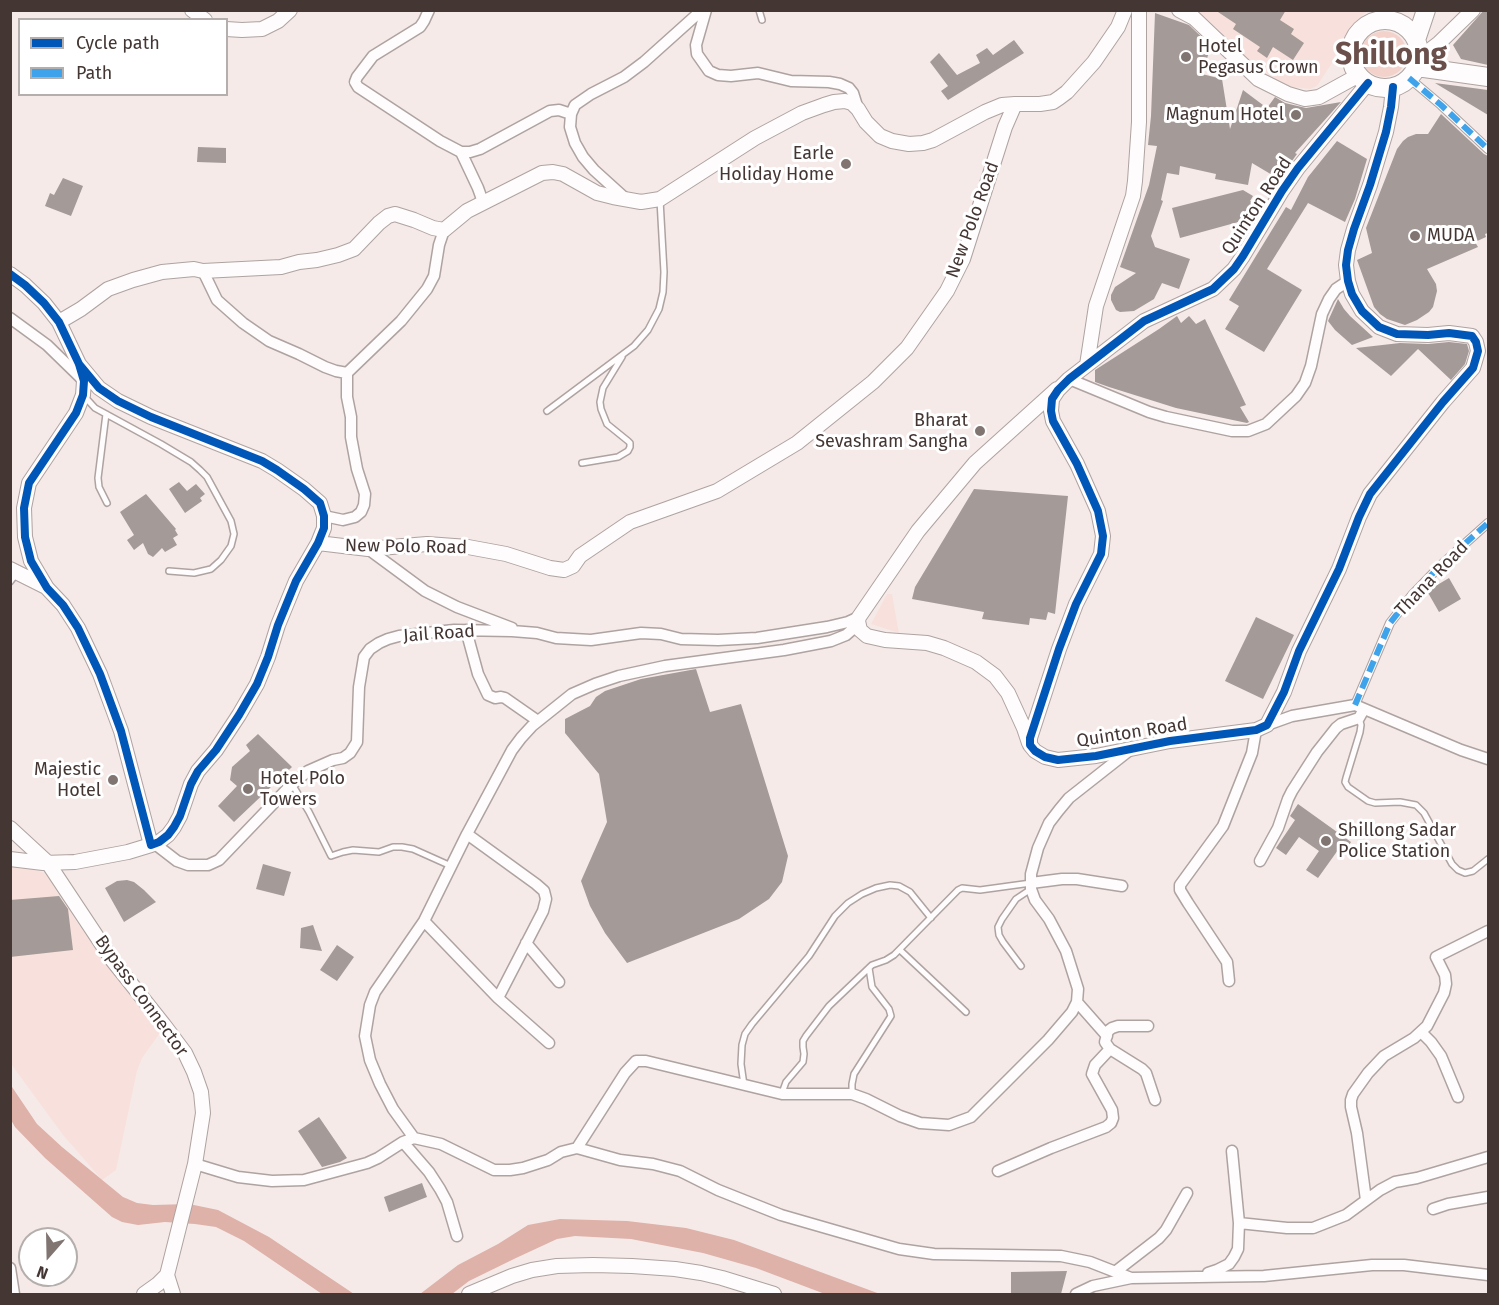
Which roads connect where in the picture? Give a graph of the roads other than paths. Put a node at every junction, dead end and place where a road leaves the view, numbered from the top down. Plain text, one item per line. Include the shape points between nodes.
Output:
1 (290, 10) edge
2 (429, 10) edge
3 (704, 10) edge
4 (759, 10) edge
5 (1125, 10) edge
6 (1139, 10) edge
7 (1179, 10) edge
8 (1426, 10) edge
9 (1473, 10) edge
10 (1396, 16) edge
11 (762, 20) dead end
12 (228, 29) edge
13 (1416, 40) junction
14 (1409, 73) junction
15 (1488, 77) edge
16 (1363, 79) junction
17 (1015, 104) junction
18 (858, 110) junction
19 (571, 114) junction
20 (1488, 149) edge
21 (461, 153) junction
22 (626, 199) junction
23 (660, 199) junction
24 (483, 202) junction
25 (444, 230) junction
26 (203, 271) junction
27 (10, 274) edge
28 (1348, 281) junction
29 (10, 318) edge
30 (59, 322) junction
31 (624, 353) junction
32 (79, 364) junction
33 (1087, 364) junction
34 (347, 373) junction
35 (1068, 380) junction
36 (84, 388) junction
37 (547, 411) dead end
38 (106, 414) junction
39 (582, 463) dead end
40 (107, 503) dead end
41 (324, 516) junction
42 (1488, 523) edge
43 (318, 543) junction
44 (369, 549) junction
45 (169, 571) dead end
46 (13, 574) edge
47 (48, 588) junction
48 (859, 619) junction
49 (466, 630) junction
50 (521, 632) junction
51 (1359, 711) junction
52 (538, 721) junction
53 (1262, 727) junction
54 (1030, 745) junction
55 (1132, 748) junction
56 (1488, 759) edge
57 (292, 783) junction
58 (10, 828) edge
59 (467, 834) junction
60 (153, 845) junction
61 (10, 859) edge
62 (1488, 859) edge
63 (1260, 861) dead end
64 (48, 863) junction
65 (452, 866) junction
66 (1031, 886) junction
67 (1122, 886) dead end
68 (931, 918) junction
69 (424, 921) junction
70 (1488, 931) edge
71 (526, 943) junction
72 (900, 950) junction
73 (1021, 966) dead end
74 (869, 968) junction
75 (1229, 981) dead end
76 (559, 982) dead end
77 (498, 998) junction
78 (1077, 1002) junction
79 (966, 1012) dead end
80 (1148, 1026) dead end
81 (1421, 1032) junction
82 (1107, 1036) junction
83 (549, 1043) dead end
84 (1110, 1050) junction
85 (744, 1085) junction
86 (782, 1094) junction
87 (852, 1095) junction
88 (1458, 1097) dead end
89 (1155, 1100) dead end
90 (414, 1138) junction
91 (403, 1142) junction
92 (577, 1148) junction
93 (1233, 1151) dead end
94 (1488, 1157) edge
95 (194, 1170) junction
96 (998, 1171) dead end
97 (1187, 1193) dead end
98 (1488, 1197) edge
99 (1366, 1200) junction
100 (1433, 1209) dead end
101 (1239, 1223) junction
102 (457, 1236) dead end
103 (10, 1268) edge
104 (1115, 1272) junction
105 (167, 1275) junction
106 (1488, 1275) edge
107 (1193, 1277) junction
108 (1131, 1278) junction
109 (1097, 1290) edge
110 (14, 1294) edge
111 (144, 1294) edge
112 (164, 1294) edge
113 (173, 1294) edge
114 (469, 1294) edge
115 (774, 1294) edge
116 (1076, 1294) edge

1 - 12 street via 262,29
2 - 21 street via 420,27 373,56 355,82
3 - 18 street via 696,45 697,54 709,71 718,75 758,73 791,81 840,84 854,93
3 - 19 street via 624,77 575,105
4 - 11 lane
5 - 17 street via 1100,53 1067,92 1053,102
6 - 33 street via 1135,181 1096,306
7 - 16 street via 1194,18 1258,79 1288,94 1305,99 1319,97
8 - 13 main road
9 - 14 street
10 - 13 main road
10 - 16 main road via 1368,25 1355,39 1351,57
13 - 14 main road via 1419,50
14 - 15 main road
14 - 16 main road via 1380,87
14 - 20 street
14 - 28 street via 1354,229 1346,265
16 - 33 street, Quinton Road via 1282,190 1234,269 1213,289 1144,321
17 - 18 street via 985,112 933,140 909,144 880,136
17 - 44 street, New Polo Road via 963,259 947,291 907,348 873,382 797,443 717,491 630,522 564,570 468,547 427,544
18 - 23 street via 845,100 802,113
19 - 21 street via 550,111 480,149
19 - 22 street via 570,127 583,157
21 - 24 street
22 - 23 street
22 - 24 street via 597,193 553,172 532,177
23 - 31 lane via 663,292 648,330
24 - 25 street
25 - 26 street via 395,214 388,216 354,249 338,255 281,267
25 - 34 street via 434,276 427,289 401,321
26 - 30 street via 162,272 120,284
26 - 34 street via 217,300 243,323 269,341
27 - 30 street via 44,303
28 - 35 street via 1336,289 1322,314 1311,366 1296,396 1266,424 1248,431 1166,417
28 - 53 street via 1362,311 1379,327 1396,334 1472,336 1478,351 1473,368 1370,494 1284,692
29 - 36 street via 47,345
30 - 32 street
31 - 37 lane
31 - 39 lane via 603,388 600,402 608,424 630,447 618,457
32 - 36 street
32 - 41 street via 99,388 118,401 277,470 320,503
33 - 35 street, Quinton Road
34 - 41 street via 351,437 365,494 364,505 355,517 343,520
35 - 48 street via 975,463 918,531
35 - 54 street, Quinton Road via 1052,399 1053,421 1098,511 1103,536 1099,560 1059,649
36 - 38 lane via 95,408
36 - 47 street via 72,420 29,483 24,508 25,537 32,561
38 - 40 lane via 98,478
38 - 45 lane via 191,462 207,477 231,521 231,546 221,560 194,573
41 - 43 street
42 - 51 street, Thana Road via 1419,587 1389,623
43 - 44 street, New Polo Road
43 - 60 street via 296,581 257,684 216,750 198,771 174,827
44 - 50 street via 425,591
46 - 47 street
47 - 60 street via 78,628 100,675 121,731
48 - 50 street, Jail Road via 757,638 718,640 641,633 591,640
48 - 52 street via 846,635 831,641 619,676 572,694
48 - 54 street via 860,630 867,636 927,642 976,662 995,676 1008,693
49 - 50 street, Jail Road
49 - 52 street via 488,695 505,698
49 - 57 street, Jail Road via 399,636 370,649 364,657 359,687 355,747 343,758 308,771
51 - 53 street via 1292,716
51 - 56 street
51 - 62 lane via 1360,732 1346,778 1348,787 1368,801 1416,805 1458,870 1473,871
51 - 63 street via 1336,728 1317,753 1288,799
52 - 59 street via 512,750
53 - 55 street, Quinton Road
53 - 75 street via 1223,826 1180,885 1227,962
54 - 55 street, Quinton Road via 1045,758 1058,760
55 - 66 street via 1069,798 1049,823 1038,848
57 - 60 street, Jail Road via 219,860 208,866 177,861
57 - 65 lane via 331,856 353,850 379,852 402,847
58 - 64 street, Bypass Connector
59 - 65 street
59 - 71 street via 544,891 543,911
60 - 64 street via 94,859
61 - 64 street
64 - 95 street, Bypass Connector via 113,961 185,1053 194,1071 203,1113
65 - 69 street
66 - 67 street via 1077,879
66 - 68 lane via 962,888
66 - 73 lane via 1016,899 998,927 1003,942
66 - 78 street via 1035,900 1066,951 1078,989
68 - 72 lane
68 - 85 lane via 910,892 899,886 876,888 848,903 745,1034 741,1055
69 - 77 street
69 - 90 street via 375,992 365,1036 380,1084
70 - 81 street via 1436,957 1446,984
71 - 76 street
71 - 77 street
72 - 74 lane
72 - 79 lane
74 - 86 lane via 829,1006 806,1036 803,1062 786,1082
74 - 87 lane via 872,987 891,1016 854,1074
77 - 83 street
78 - 82 street
78 - 87 street via 1048,1040 971,1117 949,1125 920,1124
80 - 82 street via 1118,1026
81 - 88 street via 1441,1056
81 - 99 street via 1384,1056 1351,1100
82 - 84 street via 1105,1042
84 - 89 street via 1146,1073
84 - 96 street via 1092,1074 1112,1110 1111,1123
85 - 86 street
85 - 92 street via 646,1060 636,1061
86 - 87 street
90 - 91 street
90 - 92 street via 441,1144 494,1170 523,1168
91 - 95 street via 367,1163 304,1180
91 - 102 street via 440,1189
92 - 104 street via 680,1171 781,1215 899,1249 934,1254 1061,1257
93 - 101 street
94 - 99 street via 1395,1182
95 - 105 street, Bypass Connector
97 - 104 street via 1159,1238
98 - 100 street
99 - 101 street via 1346,1215 1313,1228
101 - 107 street via 1234,1257 1217,1270
103 - 110 street
104 - 108 street
105 - 111 street
105 - 112 street
105 - 113 street
106 - 107 street via 1372,1265
107 - 108 street
108 - 109 street
109 - 116 street
114 - 115 street via 532,1270 593,1265 701,1273

